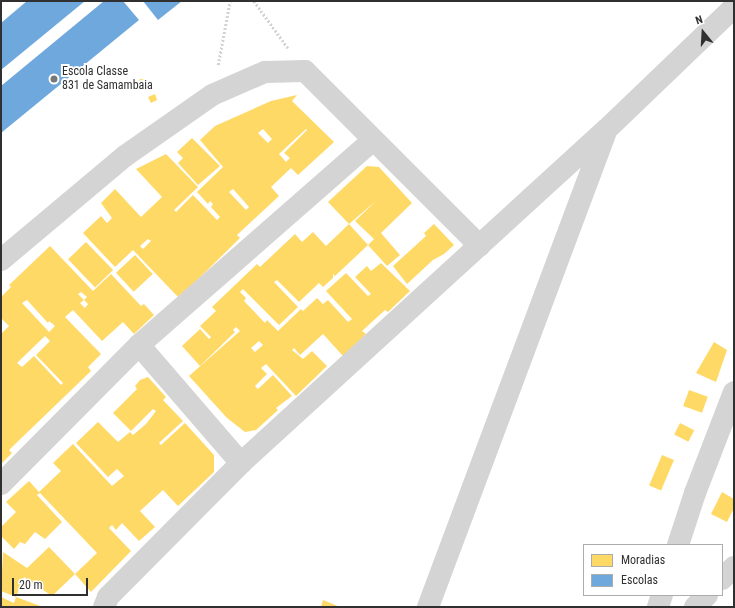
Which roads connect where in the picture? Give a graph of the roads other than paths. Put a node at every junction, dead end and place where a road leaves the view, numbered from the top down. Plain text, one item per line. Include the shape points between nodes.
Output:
1 (734, 7) edge
2 (607, 129) junction
3 (372, 141) junction
4 (480, 246) junction
5 (1, 260) edge
6 (139, 345) junction
7 (734, 392) edge
8 (241, 463) junction
9 (1, 484) edge
10 (678, 544) edge
11 (734, 567) edge
12 (723, 578) edge
13 (662, 596) edge
14 (706, 596) edge
15 (104, 607) edge
16 (428, 607) edge
17 (658, 607) edge
18 (695, 607) edge

1 - 2 street
2 - 4 street
2 - 16 street
3 - 4 street
3 - 5 street via 305,71 265,72 212,95 125,156
3 - 6 street
4 - 8 street
6 - 8 street
6 - 9 street
7 - 10 street
8 - 15 street via 108,597
11 - 12 street
13 - 17 street
14 - 18 street

